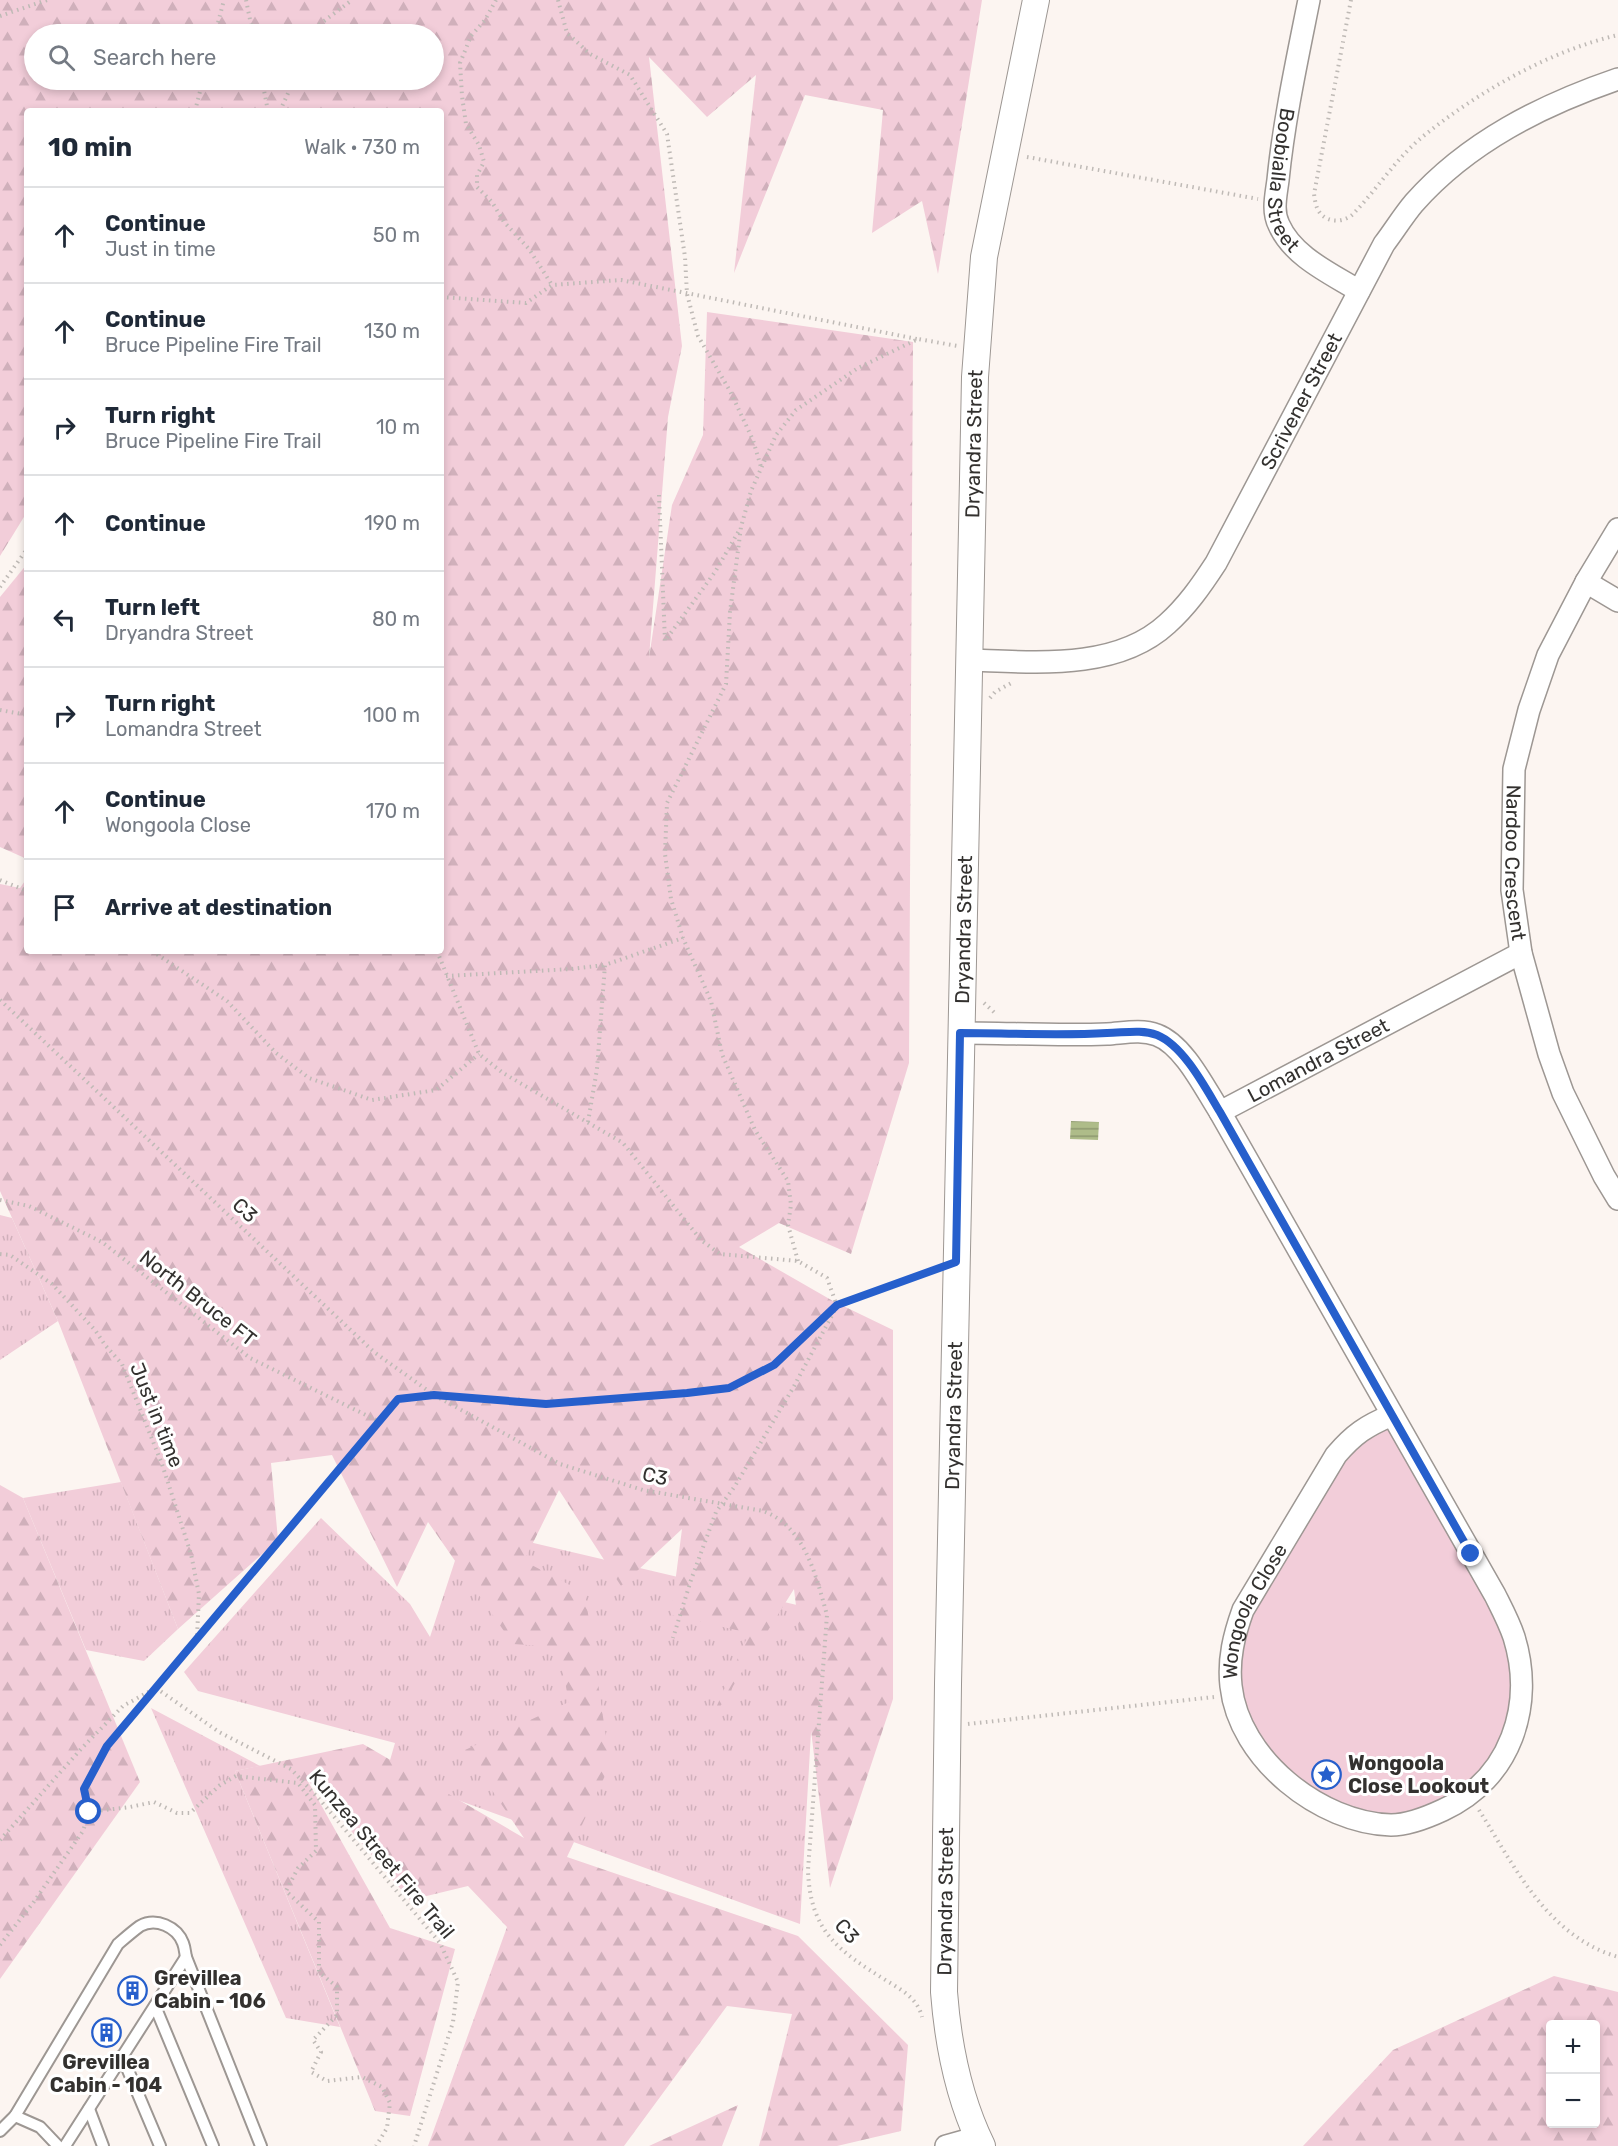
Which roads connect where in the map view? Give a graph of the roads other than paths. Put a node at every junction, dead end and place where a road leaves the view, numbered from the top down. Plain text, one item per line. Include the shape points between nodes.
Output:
1 (1036, 0) edge
2 (1309, 0) edge
3 (1618, 79) edge
4 (1359, 291) junction
5 (1618, 529) edge
6 (1586, 582) junction
7 (1618, 601) edge
8 (969, 660) junction
9 (1521, 953) junction
10 (960, 1033) junction
11 (1220, 1112) junction
12 (1618, 1199) edge
13 (1392, 1415) junction
14 (186, 1957) junction
15 (155, 2006) junction
16 (122, 2056) junction
17 (89, 2109) junction
18 (15, 2116) junction
19 (0, 2132) edge
20 (980, 2142) edge
21 (58, 2146) edge
22 (65, 2146) edge
23 (104, 2146) edge
24 (160, 2146) edge
25 (213, 2146) edge
26 (261, 2146) edge
27 (946, 2146) edge

1 - 8 street, Dryandra Street via 984,257 977,348
2 - 4 street, Boobialla Street via 1274,204 1279,225 1290,242 1304,256
3 - 4 street, Scrivener Street via 1541,110 1496,134 1455,165 1414,203 1384,244
4 - 8 street, Scrivener Street via 1216,563 1194,596 1166,626 1136,645 1100,656 1065,662
5 - 6 street, Nardoo Crescent
6 - 7 street
6 - 9 street, Nardoo Crescent via 1548,655 1514,769 1512,890
8 - 10 street, Dryandra Street
9 - 11 street, Lomandra Street
9 - 12 street, Nardoo Crescent via 1563,1093
10 - 11 street via 1135,1031 1158,1035 1182,1055
10 - 20 street, Dryandra Street via 944,1992 947,2031
11 - 13 street, Wongoola Close
13 - 13 street, Wongoola Close via 1506,1616 1520,1662 1522,1687 1513,1737 1482,1784 1457,1804 1426,1818 1393,1825 1361,1821 1329,1810 1304,1796 1266,1761 1238,1713 1231,1660 1243,1610 1336,1455 1352,1437
14 - 15 lane
14 - 18 lane via 177,1933 156,1922 141,1925 118,1944
14 - 26 lane
15 - 16 lane
15 - 25 lane
16 - 17 lane
16 - 24 lane
17 - 22 lane
17 - 23 lane
18 - 19 lane
18 - 21 lane via 40,2127
20 - 27 street

